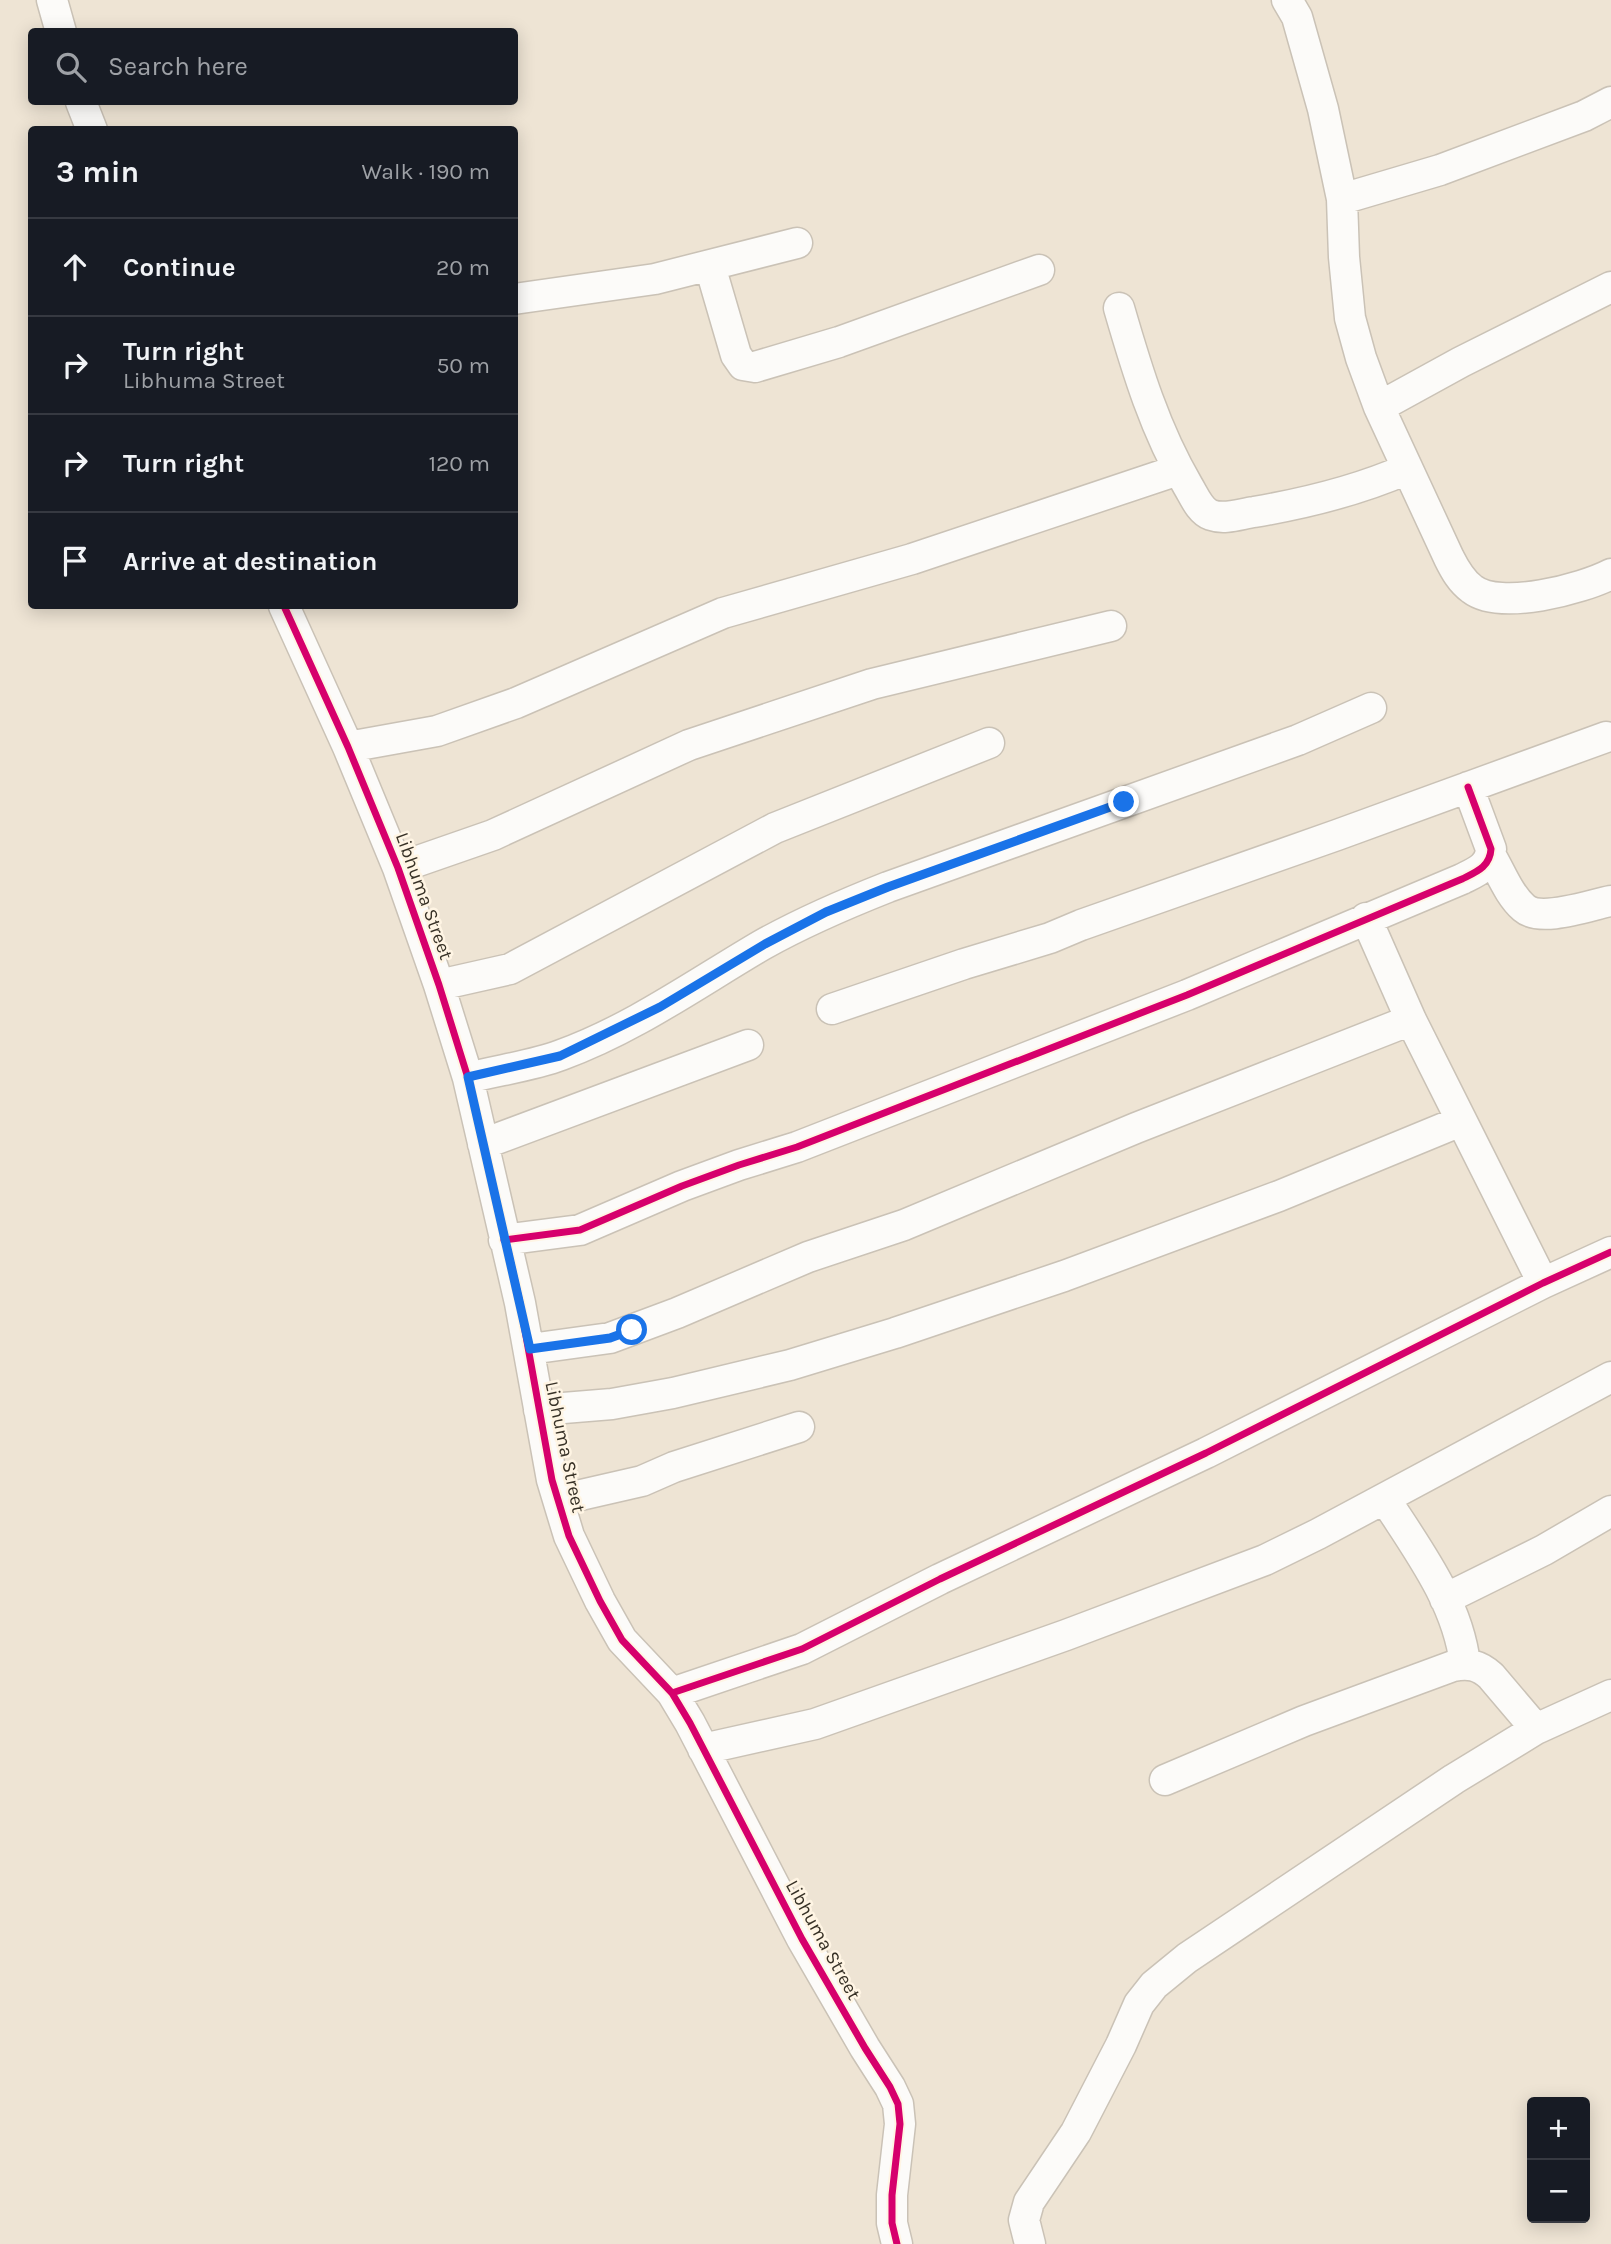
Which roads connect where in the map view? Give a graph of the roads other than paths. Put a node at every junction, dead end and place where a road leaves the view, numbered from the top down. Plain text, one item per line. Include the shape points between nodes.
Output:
1 (52, 0) edge
2 (1287, 0) edge
3 (60, 28) edge
4 (1611, 102) edge
5 (82, 105) edge
6 (90, 126) edge
7 (1342, 199) junction
8 (797, 243) dead end
9 (709, 265) junction
10 (1039, 270) dead end
11 (1611, 287) edge
12 (518, 298) edge
13 (1119, 308) dead end
14 (1379, 407) junction
15 (1407, 469) junction
16 (1178, 470) junction
17 (1611, 574) edge
18 (285, 609) edge
19 (1111, 626) dead end
20 (1371, 708) dead end
21 (1606, 737) dead end
22 (989, 743) dead end
23 (348, 747) junction
24 (1468, 787) junction
25 (1491, 856) junction
26 (398, 868) junction
27 (1611, 901) edge
28 (1366, 918) junction
29 (439, 985) junction
30 (832, 1009) dead end
31 (1411, 1020) junction
32 (748, 1045) dead end
33 (468, 1077) junction
34 (1461, 1121) junction
35 (483, 1144) junction
36 (504, 1240) junction
37 (1611, 1252) edge
38 (1543, 1283) junction
39 (530, 1349) junction
40 (1611, 1377) edge
41 (539, 1410) junction
42 (799, 1427) dead end
43 (1385, 1499) junction
44 (559, 1500) junction
45 (1611, 1511) edge
46 (1445, 1599) junction
47 (1465, 1664) junction
48 (672, 1693) junction
49 (1611, 1695) edge
50 (1535, 1729) junction
51 (703, 1749) junction
52 (1165, 1780) dead end
53 (897, 2244) edge
54 (1030, 2244) edge

1 - 3 street
2 - 7 street via 1297,17 1323,109
4 - 7 street via 1440,170
5 - 6 street
7 - 14 street via 1350,318
8 - 9 street
9 - 10 street via 736,355 743,365 755,367
9 - 12 street via 655,279
11 - 14 street
13 - 16 street via 1141,384
14 - 15 street
15 - 16 street via 1345,494 1227,517 1206,512
15 - 17 street via 1449,558 1474,591 1492,598 1519,598 1566,590
16 - 23 street via 912,559 723,613 528,698 437,731
18 - 23 street, Libhuma Street
19 - 26 street via 872,684 702,741 493,835
20 - 33 street via 1298,740 826,912 660,1007 560,1056
21 - 24 street
22 - 29 street via 775,828 510,969
23 - 26 street, Libhuma Street
24 - 25 street via 1489,838
24 - 30 street via 1050,938
25 - 27 street via 1526,911 1552,914
25 - 28 street via 1480,870
26 - 29 street, Libhuma Street
28 - 31 street
28 - 36 street via 1187,995 797,1147 682,1186 580,1230
29 - 33 street, Libhuma Street
31 - 34 street
31 - 39 street via 904,1225 808,1257 677,1314 610,1338
32 - 35 street
33 - 35 street, Libhuma Street
34 - 38 street
34 - 41 street via 1279,1196 895,1333 673,1393
35 - 36 street, Libhuma Street
36 - 39 street, Libhuma Street
37 - 38 street
38 - 48 street via 802,1649
39 - 41 street, Libhuma Street
40 - 43 street
41 - 44 street, Libhuma Street
42 - 44 street via 642,1481
43 - 46 street
43 - 51 street via 1265,1560 1066,1635 815,1724
44 - 48 street, Libhuma Street via 574,1547 622,1640
45 - 46 street
46 - 47 street via 1457,1626
47 - 50 street via 1484,1669
47 - 52 street via 1304,1721
48 - 51 street, Libhuma Street
49 - 50 street
50 - 54 street via 1357,1842 1154,1985 1139,2004 1076,2132 1029,2202 1024,2220
51 - 53 street, Libhuma Street via 802,1939 898,2104 899,2146 891,2195

